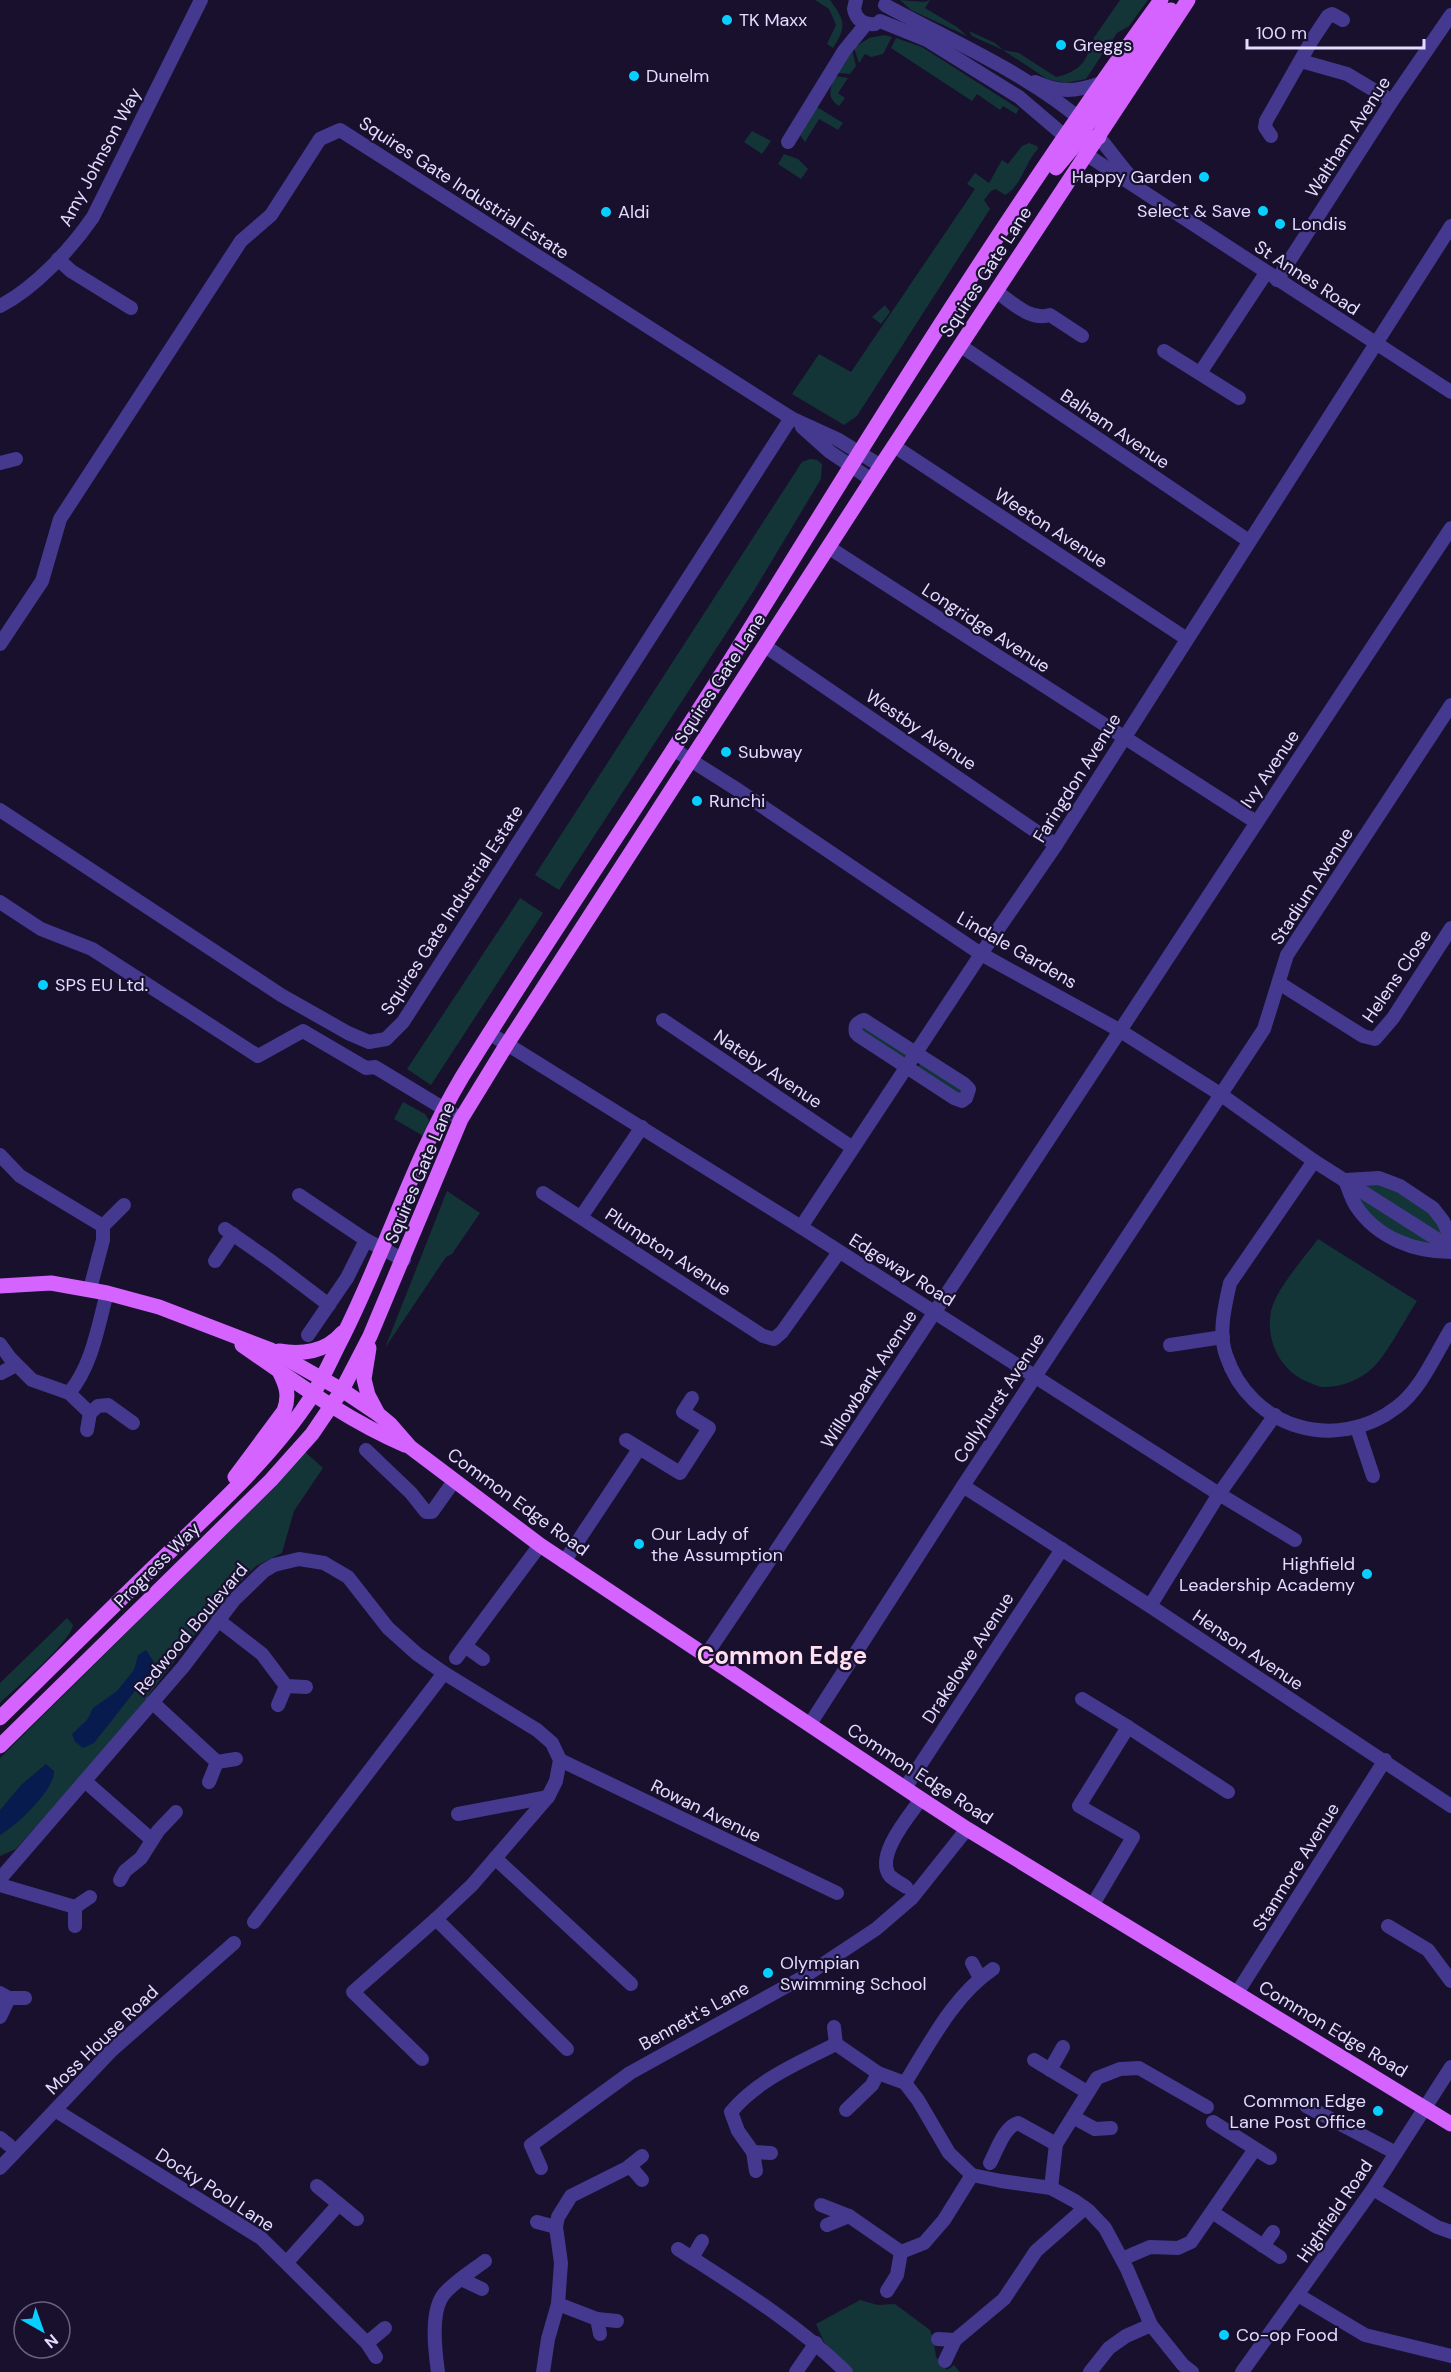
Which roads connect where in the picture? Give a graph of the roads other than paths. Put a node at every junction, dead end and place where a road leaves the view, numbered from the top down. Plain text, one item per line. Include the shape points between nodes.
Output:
1 (201, 0) edge
2 (1161, 0) edge
3 (1178, 0) edge
4 (1188, 0) edge
5 (884, 3) edge
6 (859, 11) edge
7 (1451, 15) edge
8 (1343, 20) dead end
9 (1301, 61) junction
10 (1011, 72) junction
11 (1101, 83) junction
12 (1392, 101) junction
13 (1082, 122) junction
14 (1271, 136) dead end
15 (1099, 137) junction
16 (1070, 140) junction
17 (788, 142) dead end
18 (1087, 155) junction
19 (1145, 192) junction
20 (1451, 226) edge
21 (58, 259) junction
22 (1271, 277) junction
23 (997, 292) junction
24 (0, 306) edge
25 (131, 308) dead end
26 (1082, 336) dead end
27 (1375, 344) junction
28 (961, 346) junction
29 (1164, 351) dead end
30 (1200, 373) junction
31 (1451, 392) edge
32 (1239, 398) dead end
33 (791, 418) junction
34 (894, 446) junction
35 (859, 453) junction
36 (16, 459) dead end
37 (0, 463) edge
38 (881, 466) junction
39 (850, 467) junction
40 (872, 480) junction
41 (1451, 528) edge
42 (1249, 542) junction
43 (828, 547) junction
44 (1187, 639) junction
45 (0, 644) edge
46 (765, 646) junction
47 (1451, 705) edge
48 (1123, 738) junction
49 (672, 749) junction
50 (690, 760) junction
51 (0, 810) edge
52 (1256, 822) junction
53 (1056, 845) junction
54 (0, 902) edge
55 (1451, 928) edge
56 (981, 954) junction
57 (1278, 983) junction
58 (663, 1020) dead end
59 (1119, 1030) junction
60 (489, 1033) junction
61 (507, 1044) junction
62 (917, 1053) junction
63 (908, 1068) junction
64 (1220, 1094) junction
65 (443, 1108) junction
66 (461, 1119) junction
67 (642, 1127) junction
68 (853, 1148) junction
69 (0, 1155) edge
70 (1314, 1161) junction
71 (20, 1176) junction
72 (1345, 1180) junction
73 (8, 1184) dead end
74 (543, 1194) dead end
75 (299, 1195) dead end
76 (124, 1205) dead end
77 (581, 1217) junction
78 (103, 1226) junction
79 (801, 1227) junction
80 (1451, 1238) edge
81 (366, 1240) junction
82 (384, 1249) junction
83 (1451, 1250) edge
84 (839, 1252) junction
85 (404, 1260) junction
86 (215, 1262) dead end
87 (0, 1286) edge
88 (90, 1289) junction
89 (107, 1293) junction
90 (329, 1305) junction
91 (934, 1312) junction
92 (352, 1319) junction
93 (1451, 1329) edge
94 (221, 1330) junction
95 (309, 1335) dead end
96 (1, 1336) edge
97 (370, 1336) junction
98 (1223, 1337) junction
99 (1170, 1345) dead end
100 (271, 1350) junction
101 (16, 1365) junction
102 (279, 1371) junction
103 (1, 1373) edge
104 (1035, 1376) junction
105 (322, 1379) junction
106 (342, 1390) junction
107 (69, 1393) junction
108 (313, 1394) junction
109 (692, 1398) dead end
110 (333, 1405) junction
111 (90, 1413) junction
112 (378, 1414) junction
113 (1275, 1414) junction
114 (133, 1423) dead end
115 (709, 1428) junction
116 (1357, 1428) junction
117 (87, 1430) dead end
118 (722, 1435) dead end
119 (626, 1440) dead end
120 (410, 1447) junction
121 (639, 1449) junction
122 (366, 1450) dead end
123 (1373, 1476) dead end
124 (454, 1481) junction
125 (963, 1486) junction
126 (228, 1494) junction
127 (1219, 1494) junction
128 (1295, 1540) dead end
129 (540, 1545) junction
130 (1062, 1549) junction
131 (564, 1562) junction
132 (1150, 1606) junction
133 (218, 1620) junction
134 (706, 1655) junction
135 (483, 1659) dead end
136 (444, 1673) junction
137 (286, 1686) junction
138 (306, 1687) dead end
139 (1082, 1699) dead end
140 (152, 1702) junction
141 (278, 1705) dead end
142 (0, 1718) edge
143 (810, 1724) junction
144 (1128, 1727) junction
145 (0, 1746) edge
146 (236, 1759) dead end
147 (560, 1760) junction
148 (1385, 1760) junction
149 (217, 1762) junction
150 (86, 1782) junction
151 (209, 1782) dead end
152 (905, 1788) junction
153 (1228, 1792) dead end
154 (548, 1797) junction
155 (921, 1799) junction
156 (1451, 1806) edge
157 (176, 1812) dead end
158 (458, 1814) dead end
159 (967, 1829) junction
160 (152, 1840) junction
161 (495, 1858) junction
162 (0, 1880) edge
163 (120, 1880) dead end
164 (0, 1885) edge
165 (906, 1887) dead end
166 (837, 1893) dead end
167 (90, 1897) dead end
168 (1092, 1906) junction
169 (75, 1907) junction
170 (436, 1919) junction
171 (254, 1922) dead end
172 (75, 1926) dead end
173 (1388, 1926) dead end
174 (234, 1943) dead end
175 (972, 1964) dead end
176 (993, 1969) dead end
177 (980, 1978) junction
178 (1451, 1981) edge
179 (631, 1984) dead end
180 (1237, 1993) junction
181 (4, 1996) edge
182 (25, 1998) dead end
183 (0, 2017) edge
184 (834, 2027) dead end
185 (836, 2044) junction
186 (1064, 2047) dead end
187 (567, 2049) dead end
188 (422, 2059) dead end
189 (1034, 2060) dead end
190 (1451, 2067) edge
191 (1050, 2070) junction
192 (878, 2073) junction
193 (905, 2082) junction
194 (1087, 2092) junction
195 (1306, 2106) dead end
196 (1207, 2107) dead end
197 (1425, 2108) junction
198 (55, 2110) junction
199 (846, 2110) dead end
200 (1073, 2117) junction
201 (1213, 2122) dead end
202 (1451, 2124) edge
203 (1111, 2128) dead end
204 (1056, 2144) junction
205 (1255, 2149) junction
206 (753, 2152) junction
207 (771, 2153) dead end
208 (1396, 2153) junction
209 (642, 2156) dead end
210 (1270, 2158) dead end
211 (990, 2163) dead end
212 (630, 2166) junction
213 (0, 2168) edge
214 (541, 2168) dead end
215 (756, 2171) dead end
216 (972, 2175) junction
217 (642, 2180) dead end
218 (317, 2186) dead end
219 (1051, 2188) junction
220 (1373, 2189) junction
221 (339, 2204) junction
222 (821, 2205) dead end
223 (1085, 2208) junction
224 (1212, 2212) junction
225 (849, 2216) junction
226 (357, 2219) dead end
227 (537, 2222) dead end
228 (827, 2225) dead end
229 (556, 2227) junction
230 (1273, 2232) dead end
231 (1451, 2232) edge
232 (702, 2241) dead end
233 (1263, 2246) junction
234 (678, 2249) dead end
235 (901, 2252) junction
236 (1280, 2257) dead end
237 (692, 2258) junction
238 (1122, 2259) junction
239 (485, 2261) dead end
240 (287, 2262) junction
241 (461, 2280) junction
242 (482, 2289) dead end
243 (886, 2291) dead end
244 (1298, 2295) junction
245 (558, 2304) junction
246 (597, 2319) junction
247 (617, 2321) dead end
248 (1151, 2325) junction
249 (386, 2328) dead end
250 (600, 2334) dead end
251 (938, 2339) dead end
252 (955, 2340) junction
253 (367, 2343) junction
254 (816, 2343) junction
255 (1451, 2356) edge
256 (376, 2357) dead end
257 (945, 2361) dead end
258 (1096, 2370) edge
259 (438, 2372) edge
260 (543, 2372) edge
261 (796, 2372) edge
262 (846, 2372) edge
263 (1192, 2372) edge
264 (1242, 2372) edge

1 - 21 street, Amy Johnson Way via 93,217
2 - 11 main road
3 - 13 main road
4 - 15 main road, Squires Gate Lane
5 - 6 street via 885,14
5 - 10 street
6 - 16 street via 927,40 1041,113
6 - 17 street via 844,51
7 - 12 street, Waltham Avenue
8 - 9 street via 1328,16
9 - 12 street via 1347,74
9 - 14 street via 1266,121
10 - 11 street via 1064,92
10 - 13 street
11 - 13 main road
12 - 22 street, Waltham Avenue
13 - 15 street
13 - 16 main road
15 - 16 main road
15 - 18 main road, Squires Gate Lane
15 - 19 street, St Annes Road
16 - 18 street, St Annes Road
16 - 35 main road, Squires Gate Lane via 1064,157 984,279 927,347
18 - 19 street, St Annes Road
18 - 23 main road, Squires Gate Lane
19 - 22 street, St Annes Road
20 - 27 street, Faringdon Avenue
21 - 24 street, Amy Johnson Way
21 - 25 street
22 - 27 street, St Annes Road
22 - 30 street, Waltham Avenue
23 - 26 street via 1033,316 1050,315
23 - 28 main road, Squires Gate Lane
27 - 31 street, St Annes Road
27 - 42 street, Faringdon Avenue
28 - 34 main road, Squires Gate Lane
28 - 42 street, Balham Avenue
29 - 30 street
30 - 32 street
33 - 35 street, Squires Gate Industrial Estate
33 - 39 street
33 - 45 street, Squires Gate Industrial Estate via 340,130 320,139 271,215 241,241 60,519 42,581
33 - 51 street, Squires Gate Industrial Estate via 403,1022 386,1039 369,1042 281,995
34 - 38 main road, Squires Gate Lane
34 - 44 street, Weeton Avenue
35 - 38 street, Squires Gate Industrial Estate
35 - 39 main road, Squires Gate Lane
36 - 37 street
38 - 40 main road, Squires Gate Lane
39 - 40 street
39 - 49 main road, Squires Gate Lane
40 - 43 main road, Squires Gate Lane
41 - 52 street, Ivy Avenue
42 - 44 street, Faringdon Avenue
43 - 46 main road, Squires Gate Lane
43 - 48 street, Longridge Avenue
44 - 48 street, Faringdon Avenue
46 - 50 main road, Squires Gate Lane
46 - 53 street, Westby Avenue
47 - 57 street, Stadium Avenue via 1287,955
48 - 52 street, Longridge Avenue
48 - 53 street, Faringdon Avenue
49 - 50 street, Lindale Gardens
49 - 60 main road, Squires Gate Lane
50 - 56 street, Lindale Gardens
50 - 61 main road, Squires Gate Lane
52 - 59 street, Ivy Avenue
53 - 56 street, Faringdon Avenue
54 - 65 street via 41,929 92,949 258,1056 303,1031 366,1068 375,1067
55 - 57 street, Helens Close via 1375,1039 1363,1036
56 - 59 street, Lindale Gardens
56 - 62 street, Faringdon Avenue
57 - 64 street, Stadium Avenue via 1264,1029
58 - 68 street, Nateby Avenue
59 - 64 street, Lindale Gardens
59 - 91 street, Willowbank Avenue
60 - 61 street, Edgeway Road
60 - 65 main road, Squires Gate Lane
61 - 66 main road, Squires Gate Lane
61 - 67 street, Edgeway Road
62 - 63 street, Faringdon Avenue
62 - 63 street via 964,1084 969,1089 966,1098 958,1100
62 - 63 street via 864,1020 856,1025 859,1036
63 - 68 street, Faringdon Avenue
64 - 70 street, Lindale Gardens
64 - 104 street, Collyhurst Avenue
65 - 66 street
65 - 82 main road, Squires Gate Lane
66 - 85 main road, Squires Gate Lane
67 - 77 street
67 - 79 street, Edgeway Road
68 - 79 street, Faringdon Avenue
69 - 71 street
70 - 72 street, Lindale Gardens
70 - 98 street via 1230,1283
71 - 73 street
71 - 78 street
72 - 80 street via 1379,1178 1400,1186 1433,1208
72 - 83 street, Lindale Gardens
72 - 83 street, Lindale Gardens via 1355,1205 1382,1232 1418,1249
74 - 77 street, Plumpton Avenue
75 - 81 street
76 - 78 street
77 - 84 street, Plumpton Avenue via 763,1336 774,1339 783,1332
78 - 88 street
79 - 84 street, Edgeway Road
81 - 82 street
81 - 90 street, Squires Gate Lane
82 - 85 street
82 - 92 main road, Squires Gate Lane
84 - 91 street, Edgeway Road
85 - 97 main road, Squires Gate Lane
86 - 90 street via 229,1232
87 - 88 main road, Common Edge Road via 51,1283
88 - 89 main road, Common Edge Road
89 - 94 main road, Common Edge Road
89 - 107 street via 85,1368
90 - 95 street, Squires Gate Lane
91 - 104 street, Edgeway Road
91 - 134 street, Willowbank Avenue
92 - 100 main road via 328,1345 297,1354
92 - 105 main road, Squires Gate Lane
93 - 116 street via 1403,1401
94 - 100 main road, Common Edge Road
94 - 102 main road, Common Edge Road
96 - 101 street
97 - 106 main road, Squires Gate Lane
97 - 112 main road via 364,1379
98 - 99 street
98 - 113 street via 1225,1355 1242,1389
100 - 105 main road, Common Edge Road
101 - 103 street
101 - 107 street via 32,1380
102 - 108 main road, Common Edge Road
102 - 126 main road via 287,1386 284,1411 238,1470
104 - 125 street, Collyhurst Avenue
104 - 127 street, Edgeway Road
105 - 106 main road, Common Edge Road
105 - 108 main road, Progress Way
106 - 110 main road, Squires Gate Lane
106 - 112 main road, Common Edge Road
107 - 111 street
108 - 110 main road, Common Edge Road
108 - 126 main road, Progress Way via 287,1431
109 - 115 street via 684,1412
110 - 120 main road, Common Edge Road
110 - 145 main road, Progress Way via 271,1480
111 - 114 street via 98,1406 108,1405
111 - 117 street
112 - 120 main road, Common Edge Road
113 - 116 street via 1298,1427 1334,1432
113 - 127 street
115 - 118 street
115 - 121 street via 680,1473
116 - 123 street
119 - 121 street
120 - 124 main road, Common Edge Road
121 - 131 street
122 - 124 street via 426,1512 432,1512
124 - 129 main road, Common Edge Road
125 - 130 street, Henson Avenue
125 - 143 street, Collyhurst Avenue
126 - 142 main road, Progress Way
127 - 128 street, Edgeway Road
127 - 132 street
129 - 131 main road, Common Edge Road
129 - 135 street via 460,1652
130 - 132 street, Henson Avenue
130 - 152 street, Drakelowe Avenue
131 - 134 main road, Common Edge Road
132 - 148 street, Henson Avenue
133 - 136 street, Redwood Boulevard via 256,1578 274,1565 298,1559 324,1563 348,1577 398,1638
133 - 137 street via 262,1654
133 - 140 street, Redwood Boulevard
134 - 143 main road, Common Edge Road
136 - 147 street, Redwood Boulevard via 537,1730 552,1743
136 - 171 street
137 - 138 street
137 - 141 street
139 - 144 street
140 - 149 street
140 - 150 street, Redwood Boulevard
143 - 152 main road, Common Edge Road
144 - 153 street
144 - 168 street via 1079,1806 1133,1837
146 - 149 street
147 - 154 street
147 - 166 street, Rowan Avenue
148 - 156 street, Henson Avenue
148 - 180 street, Stanmore Avenue
149 - 151 street
150 - 160 street
150 - 162 street, Redwood Boulevard
152 - 155 main road, Common Edge Road
154 - 158 street
154 - 161 street
155 - 159 main road, Common Edge Road
155 - 165 street via 887,1853 886,1867 891,1876
157 - 160 street
159 - 168 main road, Common Edge Road
159 - 214 street, Bennett's Lane via 912,1898 876,1929 805,1976 630,2073 531,2145
160 - 163 street
161 - 170 street
161 - 179 street
164 - 169 street
167 - 169 street
168 - 180 main road, Common Edge Road
169 - 172 street
170 - 187 street
170 - 188 street via 353,1992
173 - 178 street via 1428,1950
174 - 198 street, Moss House Road via 116,2047
175 - 177 street
176 - 177 street
177 - 193 street
180 - 197 main road, Common Edge Road
181 - 182 street
181 - 183 street
184 - 185 street
185 - 192 street
185 - 206 street via 772,2078 731,2112 738,2131
186 - 191 street
189 - 191 street
190 - 197 street, Highfield Road
191 - 194 street
192 - 193 street
192 - 199 street via 867,2091
193 - 216 street via 949,2153
194 - 196 street via 1097,2078 1120,2069 1139,2068
194 - 200 street
195 - 208 street
197 - 202 main road, Common Edge Road
197 - 208 street, Highfield Road
198 - 213 street, Moss House Road
198 - 240 street, Docky Pool Lane via 261,2238
200 - 203 street via 1095,2129
200 - 204 street
201 - 205 street
204 - 211 street via 1018,2123 1012,2125
204 - 219 street
205 - 210 street
205 - 224 street
206 - 207 street
206 - 215 street
208 - 220 street, Highfield Road
209 - 212 street
212 - 217 street
212 - 229 street via 571,2196
216 - 219 street
216 - 235 street via 929,2238
218 - 221 street
219 - 223 street
220 - 231 street
220 - 244 street, Highfield Road
221 - 226 street
221 - 240 street
222 - 225 street
223 - 238 street via 1105,2228
223 - 252 street via 1036,2251 1004,2299
224 - 233 street
224 - 238 street via 1191,2242 1178,2248 1150,2247
225 - 228 street
225 - 235 street
227 - 229 street
229 - 245 street via 561,2263
230 - 233 street
232 - 237 street
233 - 236 street
234 - 237 street
235 - 243 street via 897,2275
237 - 254 street
238 - 248 street
239 - 241 street
240 - 253 street, Docky Pool Lane
241 - 242 street
241 - 259 street via 439,2301 434,2342
244 - 255 street via 1365,2335
244 - 264 street, Highfield Road
245 - 246 street
245 - 260 street
246 - 247 street
246 - 250 street
248 - 258 street via 1109,2348
248 - 263 street
249 - 253 street
251 - 252 street
252 - 257 street
253 - 256 street, Docky Pool Lane
254 - 261 street
254 - 262 street

